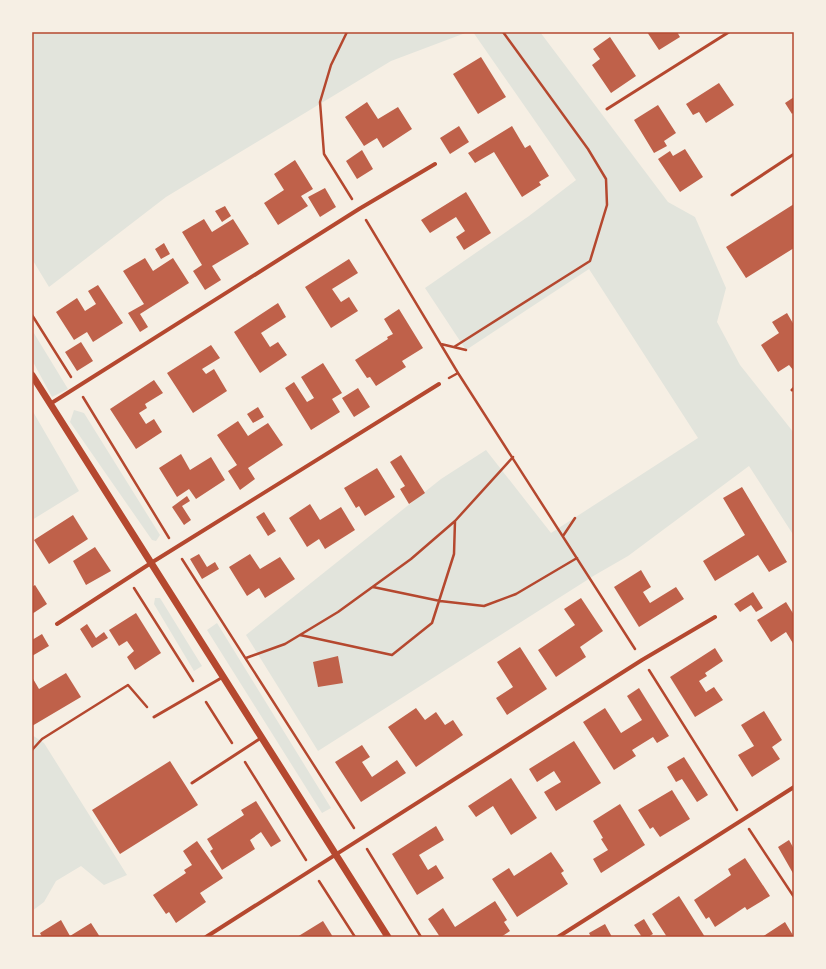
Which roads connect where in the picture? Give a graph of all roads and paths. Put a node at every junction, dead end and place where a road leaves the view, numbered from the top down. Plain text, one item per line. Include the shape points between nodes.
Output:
1 (347, 32) edge
2 (504, 32) edge
3 (729, 32) edge
4 (607, 109) dead end
5 (794, 154) edge
6 (435, 164) dead end
7 (732, 196) dead end
8 (359, 209) junction
9 (32, 315) edge
10 (441, 344) junction
11 (454, 347) junction
12 (466, 350) dead end
13 (32, 375) edge
14 (439, 384) dead end
15 (78, 387) junction
16 (50, 404) junction
17 (512, 457) junction
18 (575, 518) dead end
19 (455, 521) junction
20 (563, 536) junction
21 (175, 548) junction
22 (577, 558) junction
23 (151, 563) junction
24 (372, 587) junction
25 (440, 600) junction
26 (715, 617) dead end
27 (57, 624) dead end
28 (299, 635) junction
29 (246, 658) junction
30 (642, 660) junction
31 (223, 677) junction
32 (154, 717) joint
33 (262, 738) junction
34 (32, 750) edge
35 (192, 783) dead end
36 (794, 787) edge
37 (743, 820) junction
38 (361, 839) junction
39 (336, 855) junction
40 (794, 897) edge
41 (206, 937) edge
42 (388, 937) edge
43 (421, 937) edge
44 (558, 937) edge

1 - 8 path via 331,65 320,102 324,154
2 - 11 path via 592,155 606,179 607,205 590,261
3 - 4 lane
5 - 7 lane
6 - 8 street
8 - 10 path
8 - 15 street
9 - 15 path
10 - 11 path
10 - 17 path
11 - 12 path
13 - 16 street
14 - 21 street
15 - 16 street
15 - 21 path
16 - 23 street
17 - 19 path
17 - 20 path
18 - 20 path
19 - 24 path via 411,559
19 - 25 path via 454,554
20 - 22 path
21 - 23 street
21 - 29 path
22 - 25 path via 516,594 484,606
22 - 30 path
23 - 27 street
23 - 31 street
24 - 25 path
24 - 28 path via 338,612
25 - 28 path via 432,623 392,655
26 - 30 street
28 - 29 path via 285,644
29 - 38 path
30 - 37 path
30 - 38 street
31 - 32 lane
31 - 33 street
32 - 34 path via 128,685 42,739
33 - 35 lane
33 - 39 street
36 - 37 street
37 - 40 path
37 - 44 street
38 - 39 street
38 - 43 path
39 - 41 street
39 - 42 street

